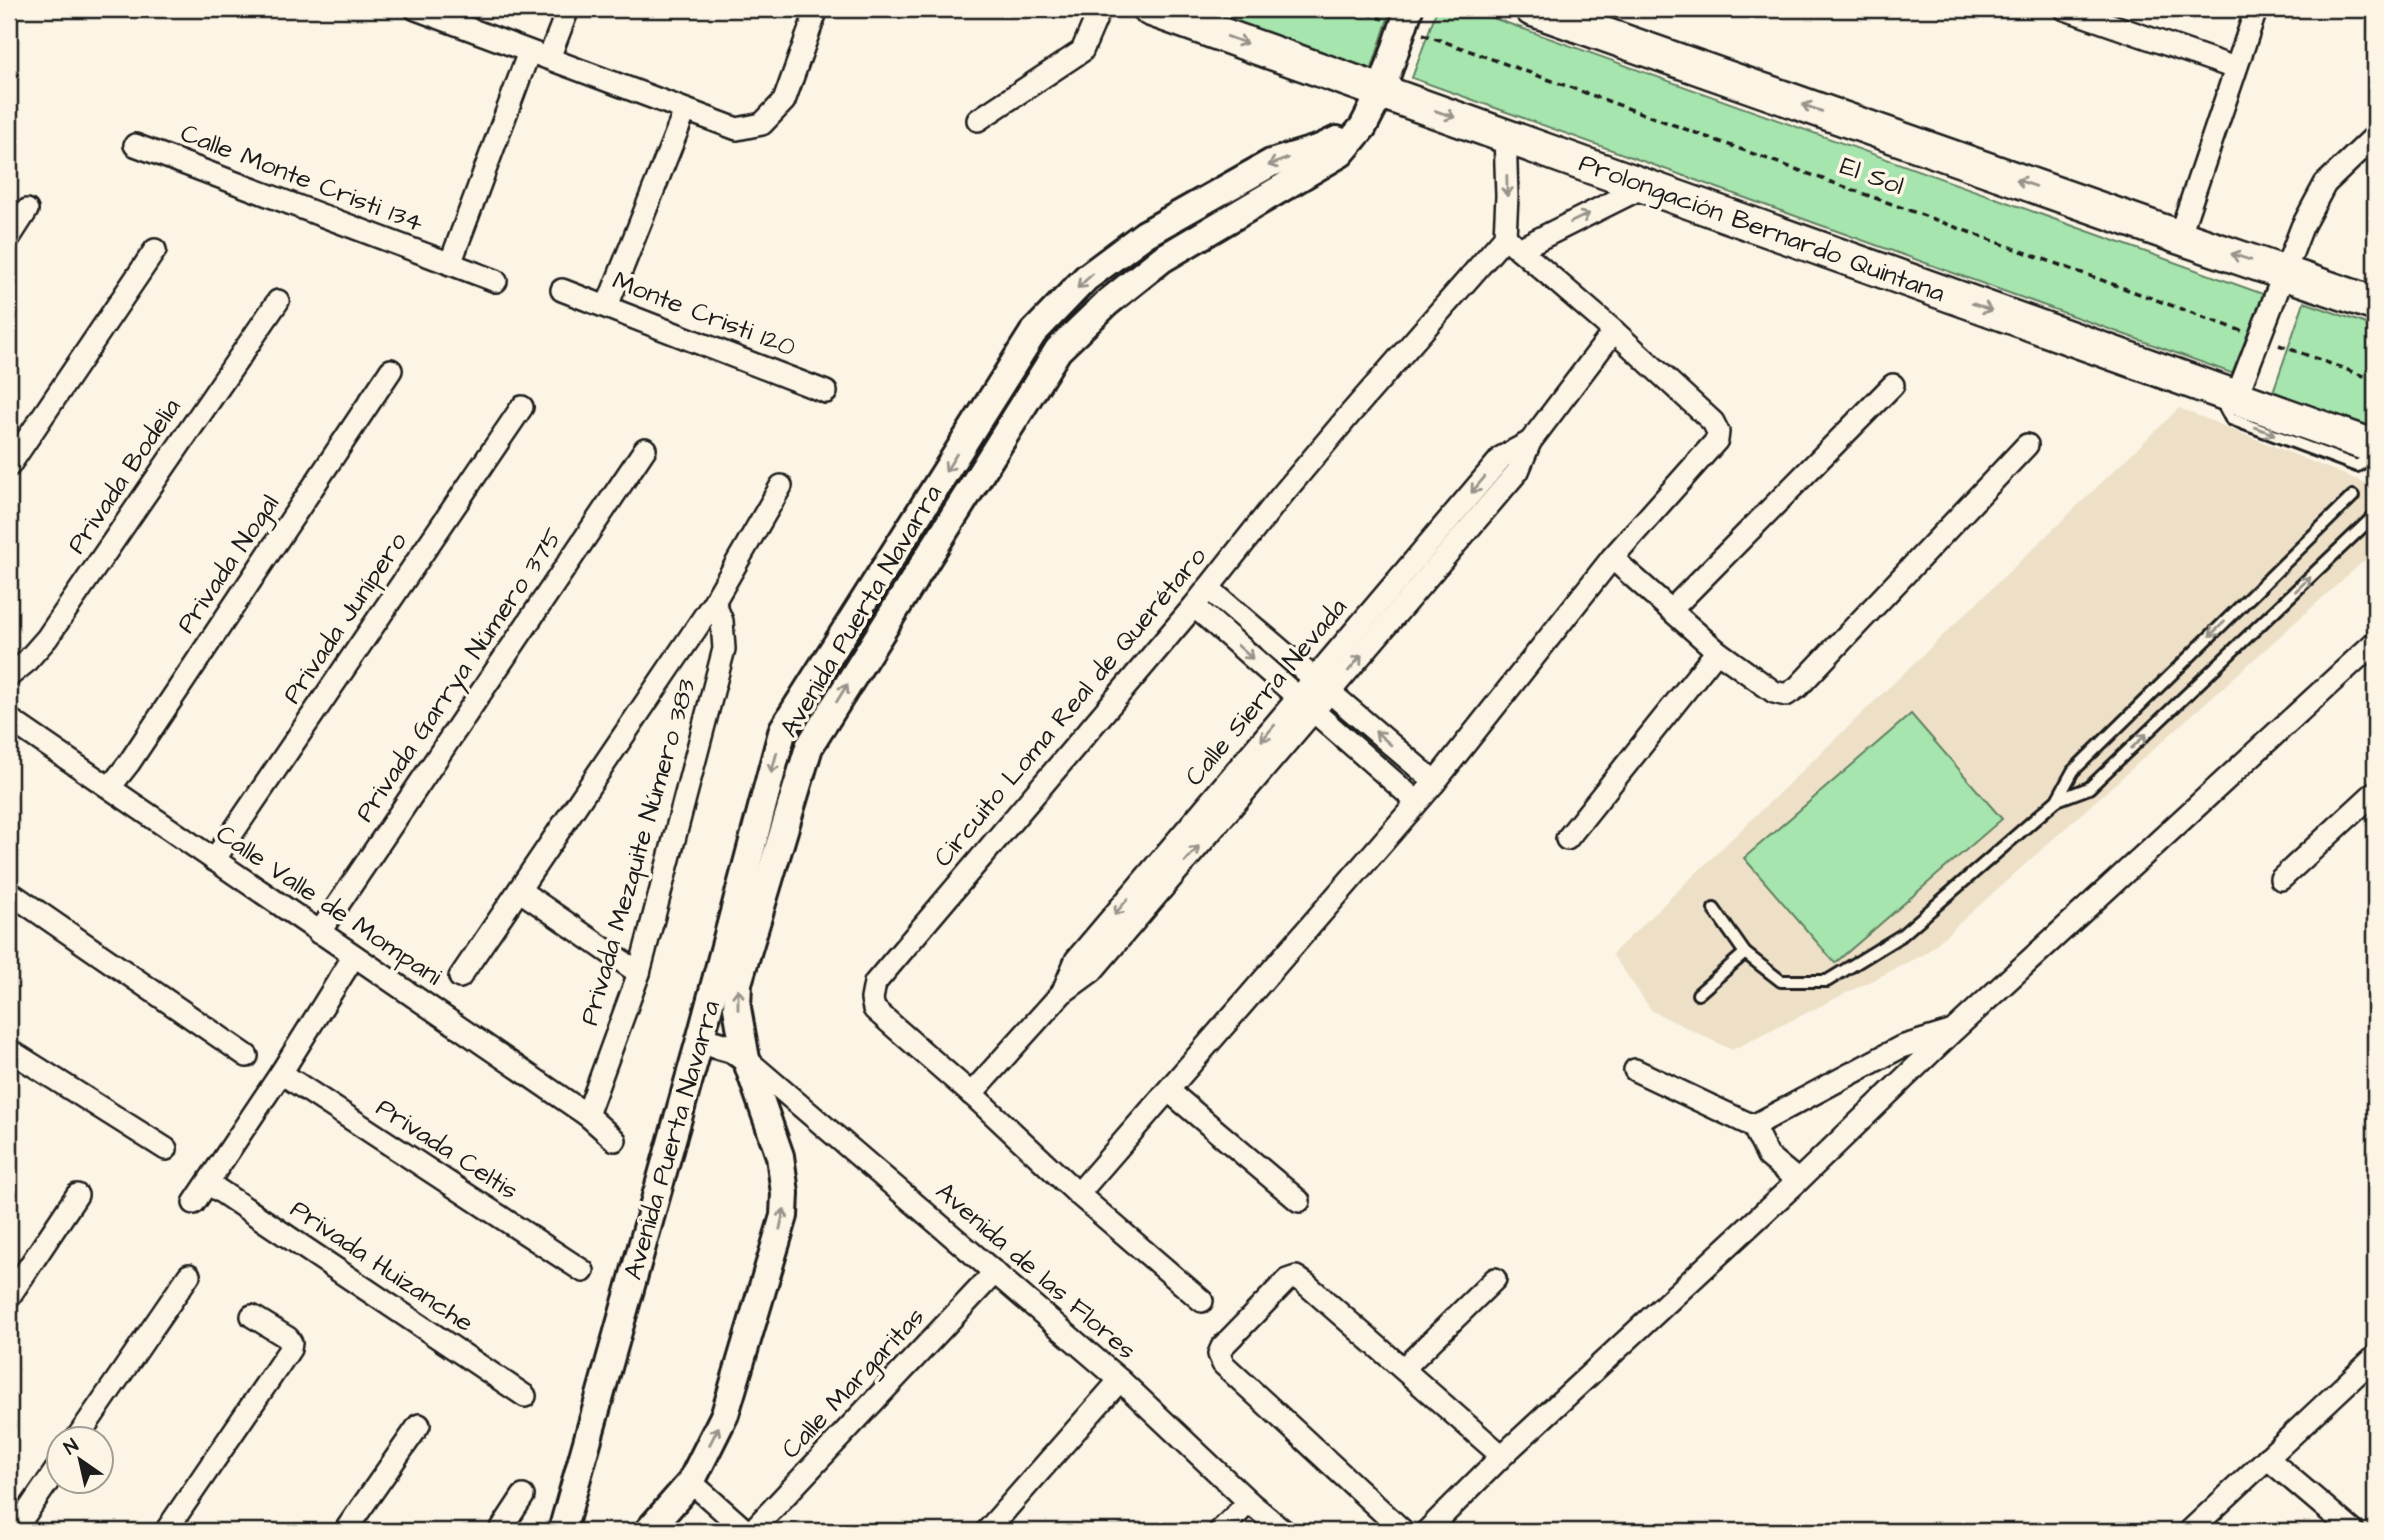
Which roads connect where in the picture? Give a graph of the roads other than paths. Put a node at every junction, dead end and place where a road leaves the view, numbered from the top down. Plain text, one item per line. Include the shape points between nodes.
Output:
1 (416, 9) edge
2 (568, 9) edge
3 (817, 9) edge
4 (1100, 9) edge
5 (1150, 9) edge
6 (1532, 9) edge
7 (2064, 9) edge
8 (2256, 10) edge
9 (1406, 18) edge
10 (539, 55) junction
11 (2235, 68) junction
12 (1381, 92) junction
13 (685, 111) junction
14 (978, 120) dead end
15 (1363, 127) junction
16 (1504, 135) junction
17 (2375, 136) edge
18 (135, 145) dead end
19 (1645, 186) junction
20 (27, 210) dead end
21 (2179, 237) junction
22 (9, 238) edge
23 (1512, 243) junction
24 (155, 250) dead end
25 (450, 264) junction
26 (2283, 271) junction
27 (496, 281) dead end
28 (562, 290) dead end
29 (278, 301) dead end
30 (2375, 304) edge
31 (607, 306) junction
32 (1614, 331) junction
33 (391, 369) dead end
34 (1893, 385) dead end
35 (826, 392) dead end
36 (2226, 394) junction
37 (522, 407) dead end
38 (1530, 442) junction
39 (2027, 446) dead end
40 (2375, 447) edge
41 (645, 449) dead end
42 (2375, 454) edge
43 (9, 466) edge
44 (780, 486) dead end
45 (933, 492) junction
46 (2353, 496) dead end
47 (959, 508) junction
48 (2375, 515) edge
49 (1612, 558) junction
50 (1208, 588) junction
51 (714, 601) junction
52 (1194, 606) junction
53 (1672, 609) junction
54 (2375, 642) edge
55 (1717, 651) junction
56 (9, 676) edge
57 (1313, 678) junction
58 (1330, 693) junction
59 (1305, 706) junction
60 (9, 719) edge
61 (2073, 771) junction
62 (1435, 782) junction
63 (110, 788) junction
64 (2089, 788) junction
65 (2375, 793) edge
66 (2057, 800) junction
67 (1417, 802) junction
68 (1567, 839) dead end
69 (214, 860) junction
70 (2281, 879) dead end
71 (519, 890) junction
72 (9, 892) edge
73 (1714, 909) dead end
74 (319, 933) junction
75 (1745, 953) junction
76 (354, 956) junction
77 (639, 973) junction
78 (460, 977) dead end
79 (1698, 994) dead end
80 (1953, 1031) junction
81 (700, 1040) junction
82 (9, 1049) edge
83 (247, 1056) dead end
84 (746, 1059) junction
85 (1635, 1070) dead end
86 (281, 1073) junction
87 (1168, 1091) junction
88 (971, 1094) junction
89 (587, 1115) junction
90 (1753, 1126) junction
91 (615, 1140) dead end
92 (166, 1149) dead end
93 (1798, 1181) junction
94 (208, 1183) junction
95 (1078, 1194) junction
96 (77, 1195) dead end
97 (1299, 1201) dead end
98 (194, 1203) dead end
99 (583, 1271) dead end
100 (995, 1272) junction
101 (189, 1275) dead end
102 (1495, 1279) dead end
103 (9, 1297) edge
104 (1202, 1301) dead end
105 (252, 1316) dead end
106 (2375, 1357) edge
107 (1404, 1368) junction
108 (1120, 1380) junction
109 (525, 1396) dead end
110 (87, 1424) edge
111 (419, 1425) dead end
112 (1502, 1456) junction
113 (2267, 1458) junction
114 (691, 1482) junction
115 (46, 1484) edge
116 (523, 1496) dead end
117 (1249, 1502) junction
118 (14, 1531) edge
119 (166, 1531) edge
120 (345, 1531) edge
121 (500, 1531) edge
122 (562, 1531) edge
123 (648, 1531) edge
124 (746, 1531) edge
125 (752, 1531) edge
126 (987, 1531) edge
127 (1220, 1531) edge
128 (1284, 1531) edge
129 (1402, 1531) edge
130 (1427, 1531) edge
131 (2190, 1531) edge
132 (2353, 1531) edge

1 - 10 street
2 - 10 street
3 - 13 street via 784,101 762,124 737,129
4 - 14 street via 1082,51
5 -> 12 main road, Prolongación Bernardo Quintana
21 -> 6 main road
7 - 11 street
8 - 11 street
9 - 12 street, Avenida Puerta Navarra
10 - 13 street
10 - 25 street
11 - 21 street
12 - 15 street, Avenida Puerta Navarra
12 -> 16 main road, Prolongación Bernardo Quintana
13 - 31 street
15 -> 45 street, Avenida Puerta Navarra via 1320,148 1271,163 1145,234 1086,278 1033,333
15 - 47 street, Avenida Puerta Navarra via 1341,153 1162,259 1058,349
16 - 19 main road, Prolongación Bernardo Quintana
16 -> 23 street
17 - 26 street via 2325,184
18 - 25 street, Calle Monte Cristi 134
23 -> 19 street, Circuito Loma Real de Querétaro
19 -> 36 main road, Prolongación Bernardo Quintana
20 - 22 street
26 -> 21 main road
23 - 32 street
23 - 50 street, Circuito Loma Real de Querétaro via 1350,414
24 - 43 street
25 - 27 street, Calle Monte Cristi 134
26 - 30 main road
26 - 36 street via 2259,337
28 - 31 street, Monte Cristi 120
29 - 56 street, Privada Bodelia via 47,638
31 - 35 street, Monte Cristi 120
32 - 38 street, Calle Sierra Nevada
32 - 49 street via 1713,422 1718,432 1717,440
33 - 63 street, Privada Nogal
34 - 53 street
36 - 40 main road, Prolongación Bernardo Quintana
36 -> 42 lane via 2231,419 2357,466
37 - 69 street, Privada Junípero
38 -> 57 street, Calle Sierra Nevada via 1502,457
58 -> 38 street, Calle Sierra Nevada via 1518,471
39 - 55 street via 1786,695 1774,692
41 - 74 street, Privada Garrya Número 375
44 - 51 street, Privada Mezquite Número 383
45 - 47 street
45 -> 81 street, Avenida Puerta Navarra via 783,729
46 -> 61 lane
84 -> 47 street, Avenida Puerta Navarra via 737,1008 738,983 809,747
64 -> 48 lane
49 - 53 street
49 - 62 street
50 - 52 street, Circuito Loma Real de Querétaro
50 - 57 street
51 - 71 street, Privada Mezquite Número 383
51 - 77 street, Privada Mezquite Número 383 via 722,621 724,649
52 -> 59 street
52 - 88 street, Circuito Loma Real de Querétaro via 875,983 874,1009
53 - 55 street
54 - 80 street
55 - 68 street
57 - 58 street
57 - 59 street, Calle Sierra Nevada
58 - 59 street, Calle Sierra Nevada
62 -> 58 street
59 - 67 street
59 - 88 street, Calle Sierra Nevada via 1076,960 1062,993
60 - 63 street, Calle Valle de Mompani
61 - 64 lane
61 - 66 lane
62 - 67 street
63 - 69 street, Calle Valle de Mompani
64 - 66 lane
65 - 70 street
66 - 75 lane via 1902,935 1826,981 1781,981
67 - 87 street
69 - 74 street, Calle Valle de Mompani
71 - 77 street
71 - 78 street, Privada Mezquite Número 383
72 - 83 street
73 - 75 lane
74 - 76 street, Calle Valle de Mompani
75 - 79 lane
76 - 86 street
76 - 89 street, Calle Valle de Mompani
77 - 89 street, Privada Mezquite Número 383
80 - 90 street via 1902,1047
80 - 93 street
81 - 84 street via 732,1049
81 - 122 street, Avenida Puerta Navarra
82 - 92 street
84 - 100 street, Avenida de las Flores
114 -> 84 street, Avenida Puerta Navarra via 725,1414 784,1216 780,1156
85 - 90 street
86 - 94 street
86 - 99 street, Privada Celtis
87 - 95 street
87 - 97 street
88 - 95 street, Circuito Loma Real de Querétaro
89 - 91 street, Calle Valle de Mompani
90 - 93 street via 1768,1156
93 - 112 street
94 - 98 street
94 - 109 street, Privada Huizanche
95 - 104 street, Circuito Loma Real de Querétaro
96 - 103 street
100 - 108 street, Avenida de las Flores
100 - 125 street, Calle Margaritas
101 - 110 street
102 - 107 street
105 - 119 street via 288,1338 290,1349
106 - 113 street
107 - 112 street
107 - 129 street via 1296,1277 1287,1280 1219,1354 1223,1364
108 - 117 street, Avenida de las Flores
108 - 126 street
111 - 120 street
112 - 130 street
113 - 131 street
113 - 132 street
114 - 123 street, Avenida Puerta Navarra
114 - 124 street
115 - 118 street
116 - 121 street
117 - 127 street
117 - 128 street, Avenida de las Flores

